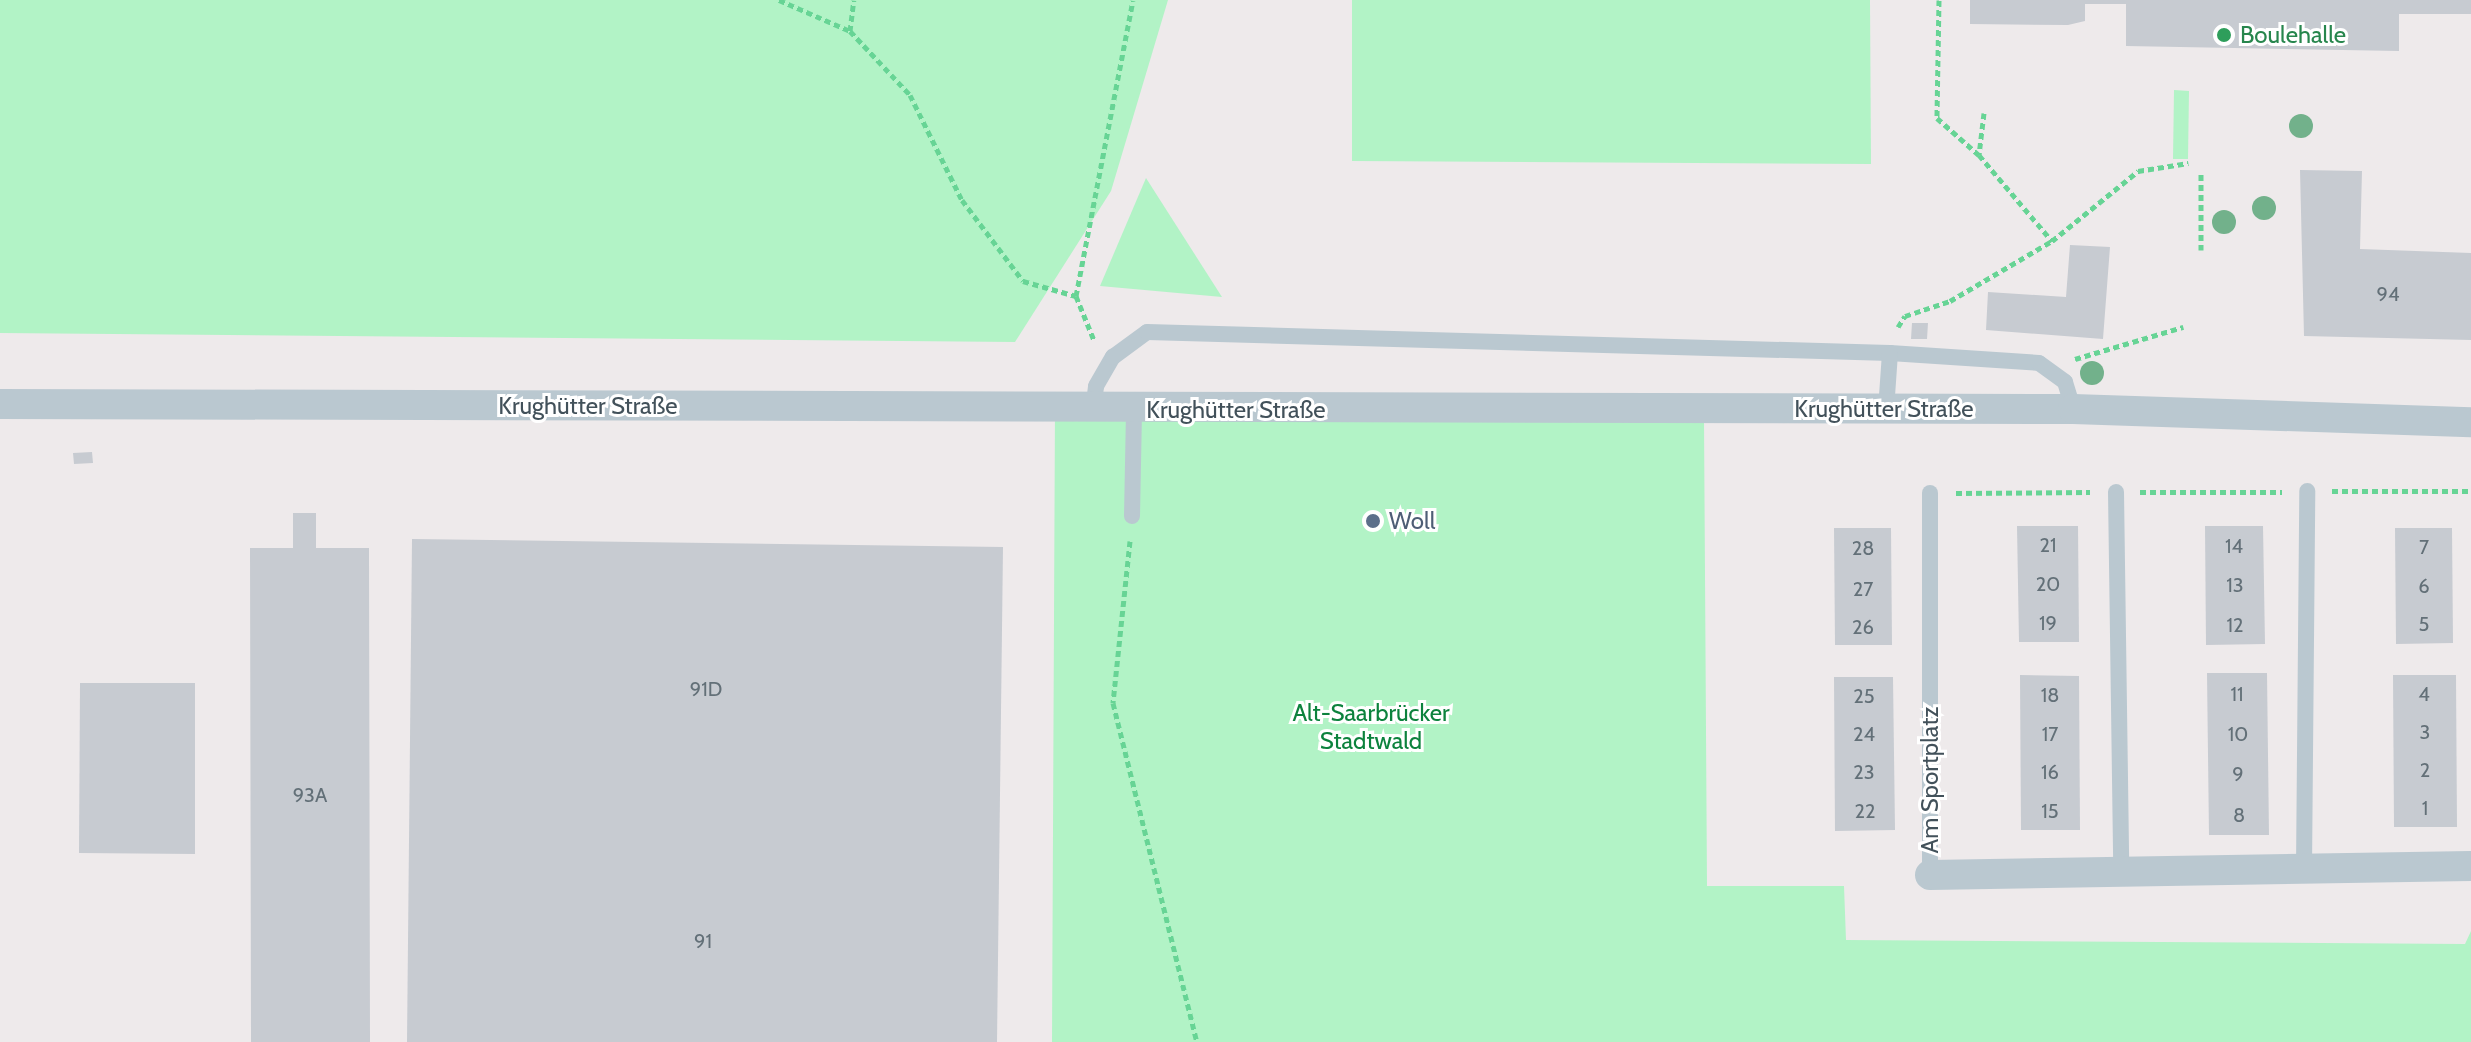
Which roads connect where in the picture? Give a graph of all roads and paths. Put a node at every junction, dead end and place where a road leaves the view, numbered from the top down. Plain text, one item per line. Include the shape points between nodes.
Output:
1 (779, 0) edge
2 (854, 0) edge
3 (1133, 0) edge
4 (1939, 0) edge
5 (850, 31) junction
6 (1984, 113) dead end
7 (1979, 155) junction
8 (2188, 163) dead end
9 (2201, 174) dead end
10 (2052, 241) junction
11 (2201, 250) dead end
12 (1076, 296) junction
13 (2183, 327) dead end
14 (1890, 353) junction
15 (1113, 357) junction
16 (2047, 367) junction
17 (0, 404) edge
18 (2073, 409) junction
19 (1134, 410) junction
20 (1886, 410) junction
21 (1093, 411) junction
22 (2471, 422) edge
23 (2307, 491) junction
24 (2471, 491) edge
25 (2116, 492) junction
26 (1930, 493) joint
27 (1132, 516) joint
28 (2471, 866) edge
29 (2304, 869) junction
30 (2121, 872) junction
31 (1930, 875) joint
32 (1197, 1042) edge

1 - 5 path
2 - 5 path
3 - 12 path
4 - 7 path via 1937,118
5 - 12 path via 910,95 962,200 1023,281
6 - 7 path
7 - 10 path
8 - 10 path via 2128,177
9 - 11 path
10 - 14 path via 1950,301 1905,316
12 - 15 path via 1091,336
13 - 16 path
14 - 15 lane via 1147,332
14 - 16 lane
14 - 20 lane
15 - 21 lane via 1096,386
16 - 18 lane via 2065,382
17 - 21 street, Krughütter Straße
18 - 20 street, Krughütter Straße
18 - 22 street, Krughütter Straße
19 - 20 street, Krughütter Straße
19 - 21 street, Krughütter Straße
19 - 27 lane
23 - 24 path
23 - 25 path
23 - 29 lane
25 - 26 path
25 - 30 lane
26 - 31 lane, Am Sportplatz
27 - 32 path via 1113,703
28 - 29 street, Am Sportplatz
29 - 30 street, Am Sportplatz
30 - 31 street, Am Sportplatz

